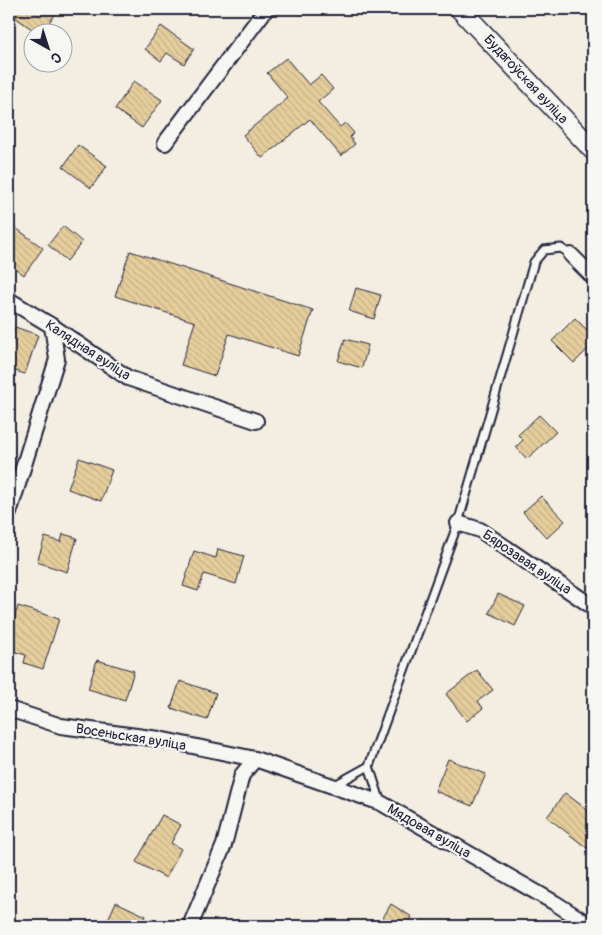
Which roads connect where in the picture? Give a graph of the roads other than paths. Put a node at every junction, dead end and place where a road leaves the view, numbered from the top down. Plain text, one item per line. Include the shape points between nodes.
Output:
1 (266, 9) edge
2 (460, 9) edge
3 (164, 143) dead end
4 (593, 150) edge
5 (572, 256) joint
6 (593, 278) edge
7 (9, 300) edge
8 (52, 326) junction
9 (256, 421) dead end
10 (9, 513) edge
11 (458, 523) junction
12 (593, 607) edge
13 (9, 709) edge
14 (255, 759) junction
15 (369, 766) junction
16 (332, 786) junction
17 (381, 804) junction
18 (190, 926) edge
19 (591, 926) edge

1 - 3 street
2 - 4 street, Будагоўская вуліца
5 - 6 street
5 - 11 lane via 561,248 544,250 534,262
7 - 8 street, Калядная вуліца
8 - 9 street, Калядная вуліца via 128,378
8 - 10 street via 57,359
11 - 12 street, Бярозавая вуліца via 480,530
11 - 15 lane
13 - 14 street, Восеньская вуліца via 61,726 159,739
14 - 16 street, Мядовая вуліца
14 - 18 street via 242,774 224,845
15 - 16 lane
15 - 17 lane
16 - 17 street, Мядовая вуліца
17 - 19 street, Мядовая вуліца

